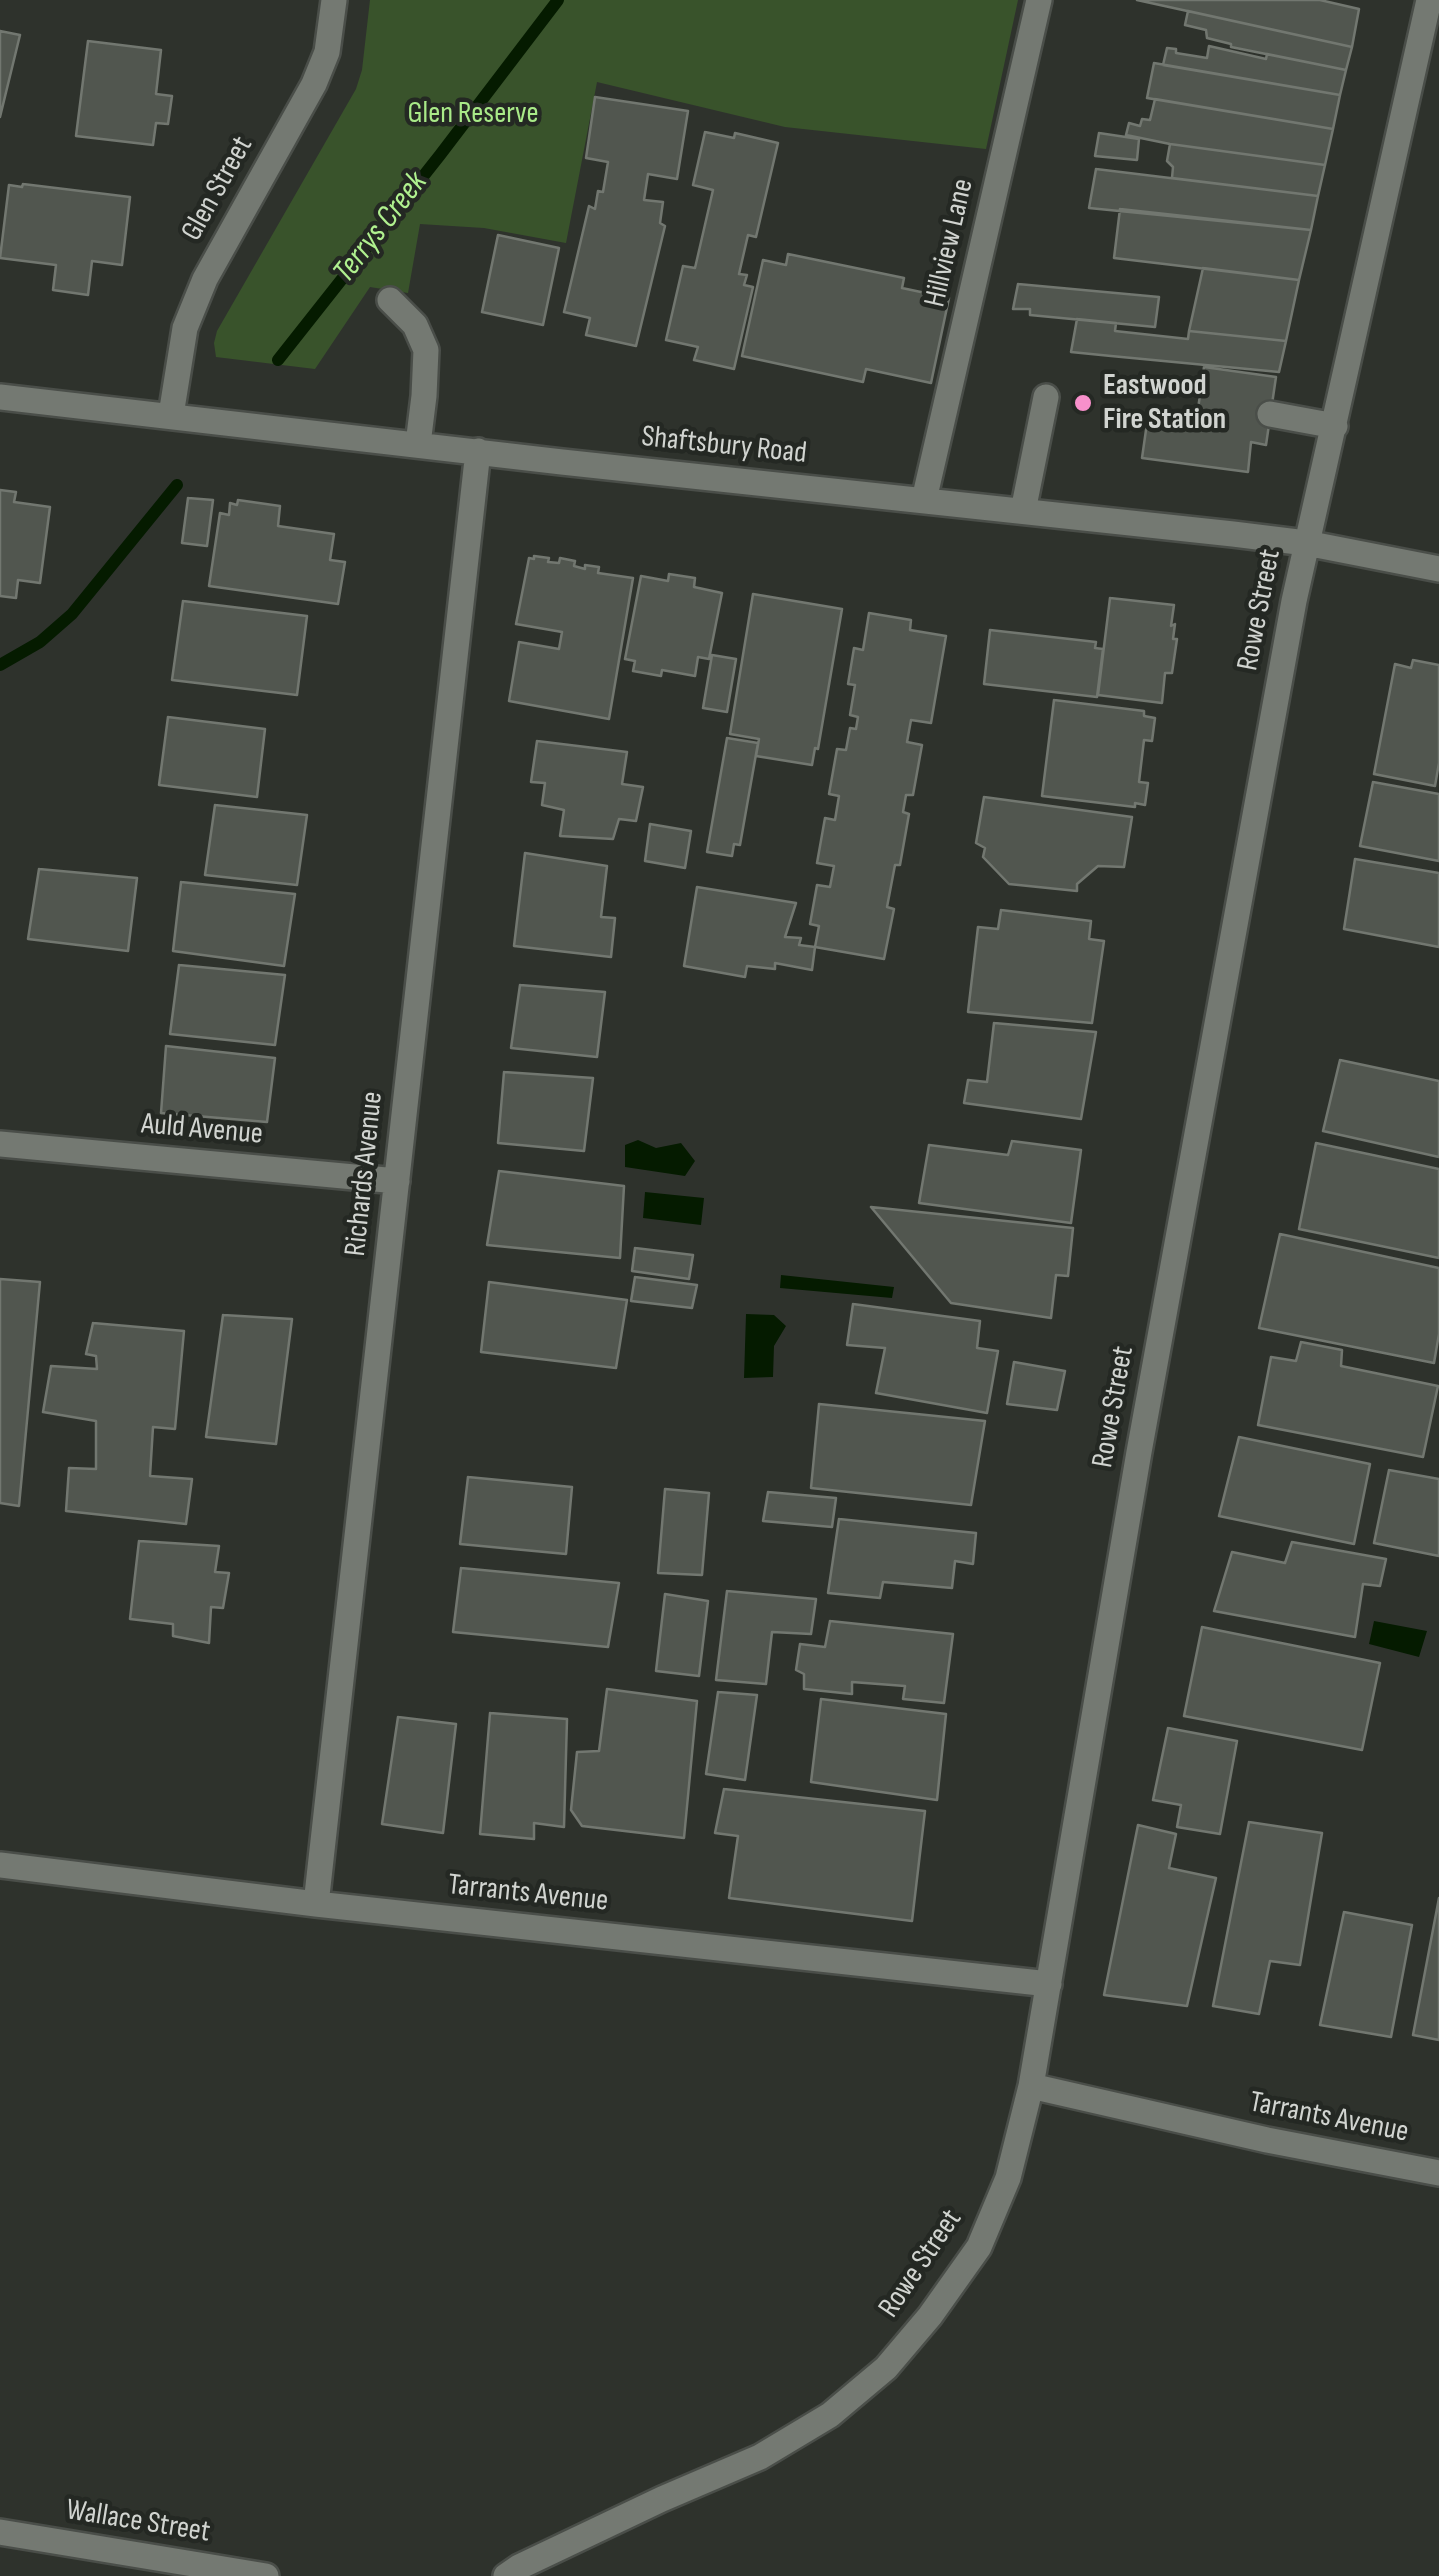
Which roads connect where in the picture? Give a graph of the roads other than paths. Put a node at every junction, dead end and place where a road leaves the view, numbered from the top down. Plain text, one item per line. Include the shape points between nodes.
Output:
1 (334, 0) edge
2 (1039, 0) edge
3 (1430, 0) edge
4 (390, 300) dead end
5 (0, 396) edge
6 (1046, 397) dead end
7 (1270, 414) dead end
8 (171, 415) junction
9 (1335, 426) junction
10 (418, 444) junction
11 (478, 451) junction
12 (924, 500) junction
13 (1023, 510) junction
14 (1306, 544) junction
15 (1439, 569) edge
16 (0, 1144) edge
17 (397, 1181) junction
18 (0, 1865) edge
19 (316, 1904) junction
20 (1049, 1984) junction
21 (1031, 2086) junction
22 (1439, 2172) edge
23 (0, 2532) edge
24 (266, 2576) edge
25 (506, 2576) edge

1 - 8 street, Glen Street via 314,84 205,279 186,328
2 - 12 street, Hillview Lane
3 - 9 street, Rowe Street
4 - 10 street via 415,326 426,350
5 - 8 street, Shaftsbury Road
6 - 13 street
7 - 9 street
8 - 10 street, Shaftsbury Road
9 - 14 street, Rowe Street
10 - 11 street, Shaftsbury Road
11 - 12 street, Shaftsbury Road
11 - 17 street, Richards Avenue
12 - 13 street, Shaftsbury Road
13 - 14 street, Shaftsbury Road
14 - 15 street, Shaftsbury Road
14 - 20 street, Rowe Street via 1138,1452
16 - 17 street, Auld Avenue
17 - 19 street, Richards Avenue
18 - 19 street, Tarrants Avenue
19 - 20 street, Tarrants Avenue
20 - 21 street, Rowe Street
21 - 22 street, Tarrants Avenue
21 - 25 street, Rowe Street via 1008,2178 979,2247 886,2368 830,2414 760,2457
23 - 24 street, Wallace Street

